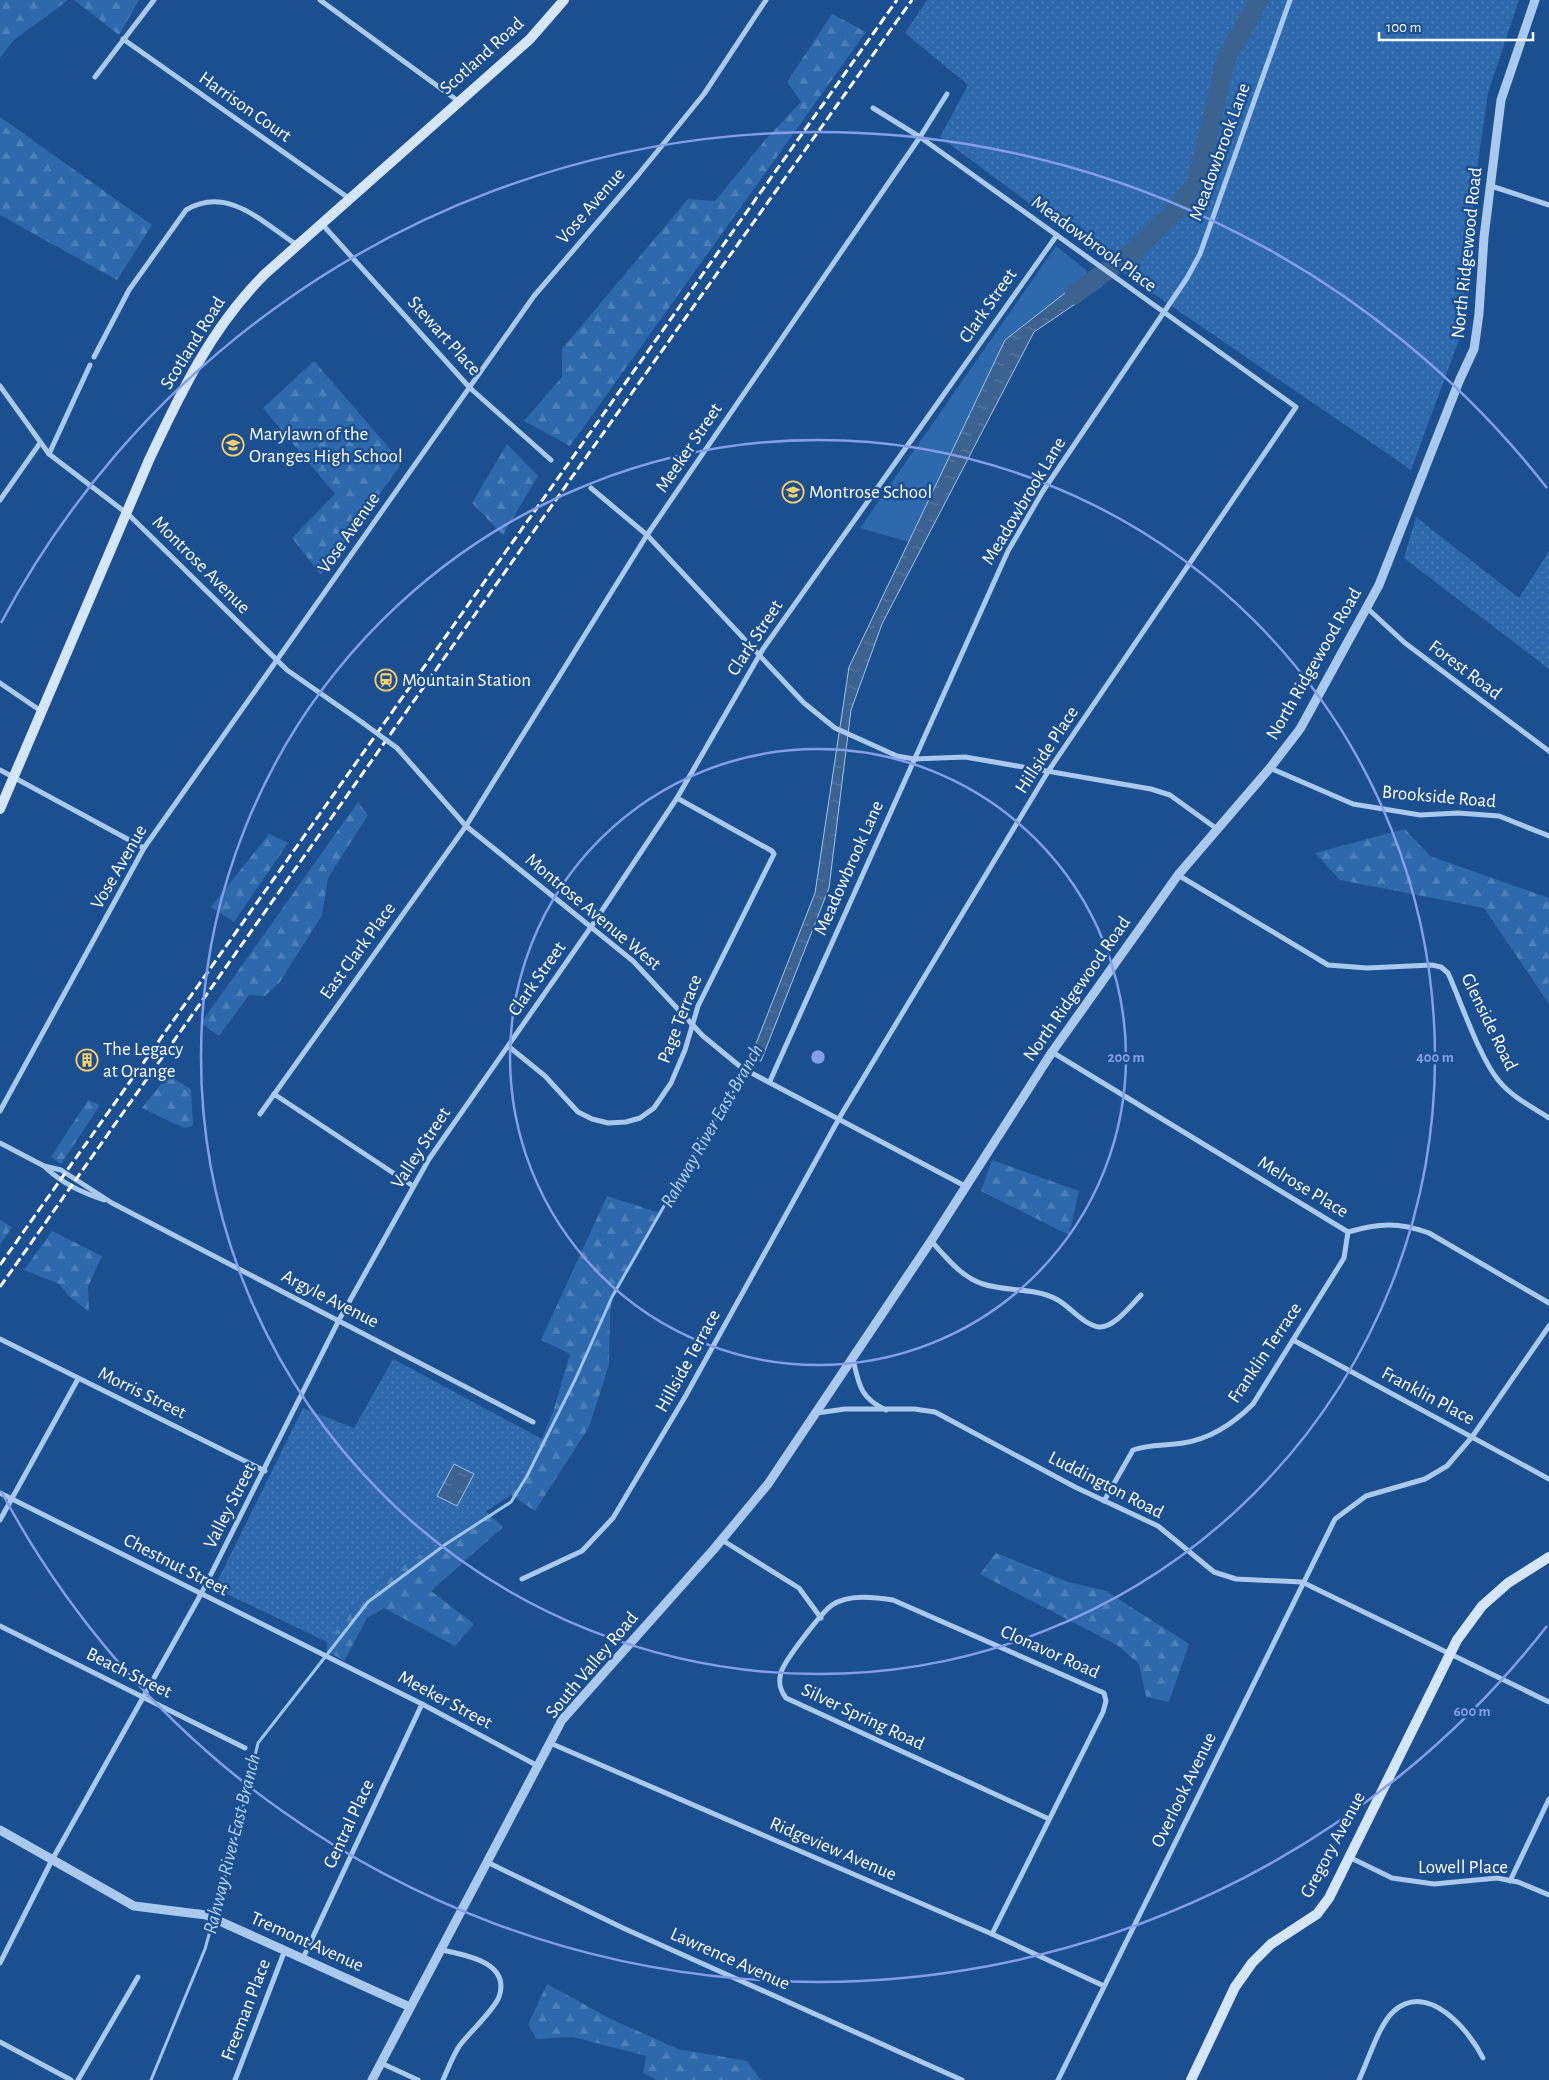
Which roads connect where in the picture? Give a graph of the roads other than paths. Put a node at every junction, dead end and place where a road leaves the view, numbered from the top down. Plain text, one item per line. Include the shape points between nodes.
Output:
1 (154, 0) edge
2 (320, 0) edge
3 (564, 0) edge
4 (766, 0) edge
5 (1290, 0) edge
6 (1535, 0) edge
7 (123, 39) junction
8 (95, 77) dead end
9 (947, 94) dead end
10 (458, 102) junction
11 (873, 108) dead end
12 (920, 137) junction
13 (1491, 186) junction
14 (350, 199) junction
15 (1549, 205) edge
16 (322, 224) junction
17 (1057, 236) junction
18 (298, 245) junction
19 (1163, 312) junction
20 (94, 357) dead end
21 (90, 365) dead end
22 (0, 386) edge
23 (470, 388) junction
24 (1296, 408) joint
25 (40, 443) junction
26 (49, 454) junction
27 (551, 460) dead end
28 (592, 488) dead end
29 (0, 500) edge
30 (126, 513) junction
31 (647, 535) junction
32 (1367, 608) junction
33 (759, 655) junction
34 (276, 661) junction
35 (0, 683) edge
36 (41, 711) junction
37 (397, 748) joint
38 (1549, 751) edge
39 (914, 760) junction
40 (1270, 768) junction
41 (0, 770) edge
42 (1049, 770) junction
43 (13, 778) junction
44 (677, 798) junction
45 (0, 809) edge
46 (466, 826) junction
47 (1217, 828) junction
48 (1549, 836) edge
49 (144, 848) junction
50 (1178, 875) junction
51 (591, 927) junction
52 (691, 1024) junction
53 (508, 1046) junction
54 (1052, 1052) junction
55 (493, 1067) joint
56 (770, 1081) junction
57 (274, 1094) junction
58 (0, 1111) edge
59 (260, 1114) dead end
60 (1549, 1118) edge
61 (838, 1119) junction
62 (0, 1143) edge
63 (44, 1166) junction
64 (413, 1186) junction
65 (965, 1186) junction
66 (112, 1203) junction
67 (1348, 1232) junction
68 (931, 1241) junction
69 (1141, 1295) dead end
70 (1549, 1303) edge
71 (888, 1305) joint
72 (339, 1320) junction
73 (1549, 1326) edge
74 (1294, 1340) junction
75 (2, 1341) edge
76 (853, 1359) junction
77 (78, 1379) junction
78 (889, 1411) junction
79 (817, 1413) junction
80 (533, 1422) dead end
81 (1472, 1437) junction
82 (265, 1471) junction
83 (1549, 1479) edge
84 (0, 1493) edge
85 (12, 1499) junction
86 (1104, 1501) junction
87 (0, 1520) edge
88 (722, 1540) junction
89 (1549, 1557) edge
90 (522, 1579) dead end
91 (1302, 1582) junction
92 (201, 1594) junction
93 (821, 1618) junction
94 (0, 1626) edge
95 (1449, 1655) junction
96 (339, 1662) joint
97 (143, 1697) junction
98 (1549, 1702) edge
99 (422, 1704) junction
100 (550, 1743) junction
101 (245, 1748) dead end
102 (538, 1766) junction
103 (1549, 1799) edge
104 (1049, 1819) junction
105 (0, 1830) edge
106 (1349, 1857) junction
107 (52, 1860) junction
108 (486, 1862) junction
109 (1510, 1881) junction
110 (1549, 1895) edge
111 (992, 1934) junction
112 (285, 1950) junction
113 (442, 1950) junction
114 (303, 1958) junction
115 (0, 1963) edge
116 (138, 1977) dead end
117 (1104, 1986) junction
118 (410, 2007) junction
119 (0, 2042) edge
120 (1483, 2058) dead end
121 (381, 2063) junction
122 (71, 2080) edge
123 (78, 2080) edge
124 (235, 2080) edge
125 (372, 2080) edge
126 (418, 2080) edge
127 (443, 2080) edge
128 (962, 2080) edge
129 (1058, 2080) edge
130 (1191, 2080) edge
131 (1359, 2080) edge

1 - 7 street
2 - 10 street
3 - 10 main road, Scotland Road via 530,39
4 - 23 street, Vose Avenue via 704,94 534,296
5 - 19 street, Meadowbrook Lane via 1200,254
6 - 13 street, North Ridgewood Road via 1501,100
7 - 8 street
7 - 14 street, Harrison Court
9 - 12 street, Meeker Street
10 - 14 main road, Scotland Road
11 - 12 street, Meadowbrook Place
12 - 17 street, Meadowbrook Place
12 - 31 street, Meeker Street
13 - 15 street
13 - 32 street, North Ridgewood Road via 1474,349
14 - 16 main road, Scotland Road
16 - 18 main road, Scotland Road
16 - 23 street, Stewart Place
17 - 19 street, Meadowbrook Place
17 - 33 street, Clark Street
18 - 20 street via 230,202 199,202 186,210 129,290
18 - 30 main road, Scotland Road via 243,297 209,343 174,406
19 - 24 street, Meadowbrook Place
19 - 39 street, Meadowbrook Lane via 1021,527
21 - 26 street
22 - 25 street, Montrose Avenue
23 - 27 street, Stewart Place
23 - 34 street, Vose Avenue
24 - 42 street, Hillside Place
25 - 26 street, Montrose Avenue
25 - 29 street
26 - 30 street, Montrose Avenue
28 - 31 street
30 - 34 street, Montrose Avenue
30 - 36 main road, Scotland Road
31 - 33 street
31 - 46 street, Meeker Street
32 - 38 street, Forest Road via 1405,643
32 - 40 street, North Ridgewood Road via 1300,729
33 - 39 street via 804,703 835,728 897,756
33 - 44 street, Clark Street
34 - 37 street, Montrose Avenue, bridge
34 - 49 street, Vose Avenue
35 - 36 street
36 - 43 main road, Scotland Road
37 - 46 street, Montrose Avenue West
39 - 42 street via 965,757
39 - 56 street, Meadowbrook Lane
40 - 47 street, North Ridgewood Road
40 - 48 street, Brookside Road via 1353,804 1420,815 1499,816
41 - 43 street
42 - 47 street via 1170,795
42 - 61 street, Hillside Place
43 - 45 main road, Scotland Road
43 - 49 street
44 - 51 street, Clark Street
44 - 52 street, Page Terrace via 774,854
46 - 51 street, Montrose Avenue West
46 - 57 street, East Clark Place
47 - 50 street, North Ridgewood Road
49 - 58 street, Vose Avenue
50 - 54 street, North Ridgewood Road
50 - 60 street, Glenside Road via 1328,965 1367,968 1432,964 1441,967 1448,973 1485,1058 1499,1081 1511,1094
51 - 52 street, Montrose Avenue West via 633,961
51 - 53 street, Clark Street
52 - 53 street, Page Terrace via 685,1050 664,1096 640,1118 626,1122 600,1121 578,1112 545,1076
52 - 56 street, Montrose Avenue West via 742,1068
53 - 55 street, Clark Street
54 - 65 street, North Ridgewood Road
54 - 67 street, Melrose Place
55 - 64 street, Valley Street
56 - 61 street, Montrose Avenue West
57 - 59 street, East Clark Place
57 - 64 street
61 - 65 street, Montrose Avenue West
61 - 90 street, Hillside Terrace via 685,1397 613,1518 582,1552
62 - 63 street, Argyle Avenue
63 - 66 street, Argyle Avenue via 61,1170
63 - 66 street, Argyle Avenue via 76,1190
64 - 72 street, Valley Street
65 - 68 street, North Ridgewood Road
66 - 72 street, Argyle Avenue
67 - 70 street, Melrose Place via 1382,1224 1408,1225 1430,1233
67 - 74 street, Franklin Terrace via 1344,1258
68 - 69 street via 961,1273 983,1284 1038,1292 1057,1299 1100,1327 1113,1322
68 - 71 street, North Ridgewood Road
71 - 76 street, South Valley Road
72 - 80 street, Argyle Avenue
72 - 82 street, Valley Street
73 - 81 street
74 - 81 street, Franklin Place
74 - 86 street, Franklin Terrace via 1242,1416 1215,1433 1184,1443 1133,1450
75 - 77 street, Morris Street
76 - 78 street via 859,1385 871,1403
76 - 79 street, South Valley Road
77 - 82 street, Morris Street
77 - 85 street
78 - 79 street, Luddington Road via 846,1409
78 - 86 street, Luddington Road via 914,1409 935,1412
79 - 88 street, South Valley Road via 768,1484
81 - 83 street, Franklin Place
81 - 91 street, Overlook Avenue via 1437,1473 1425,1480 1366,1496 1339,1514
82 - 92 street, Valley Street
84 - 85 street, Chestnut Street
85 - 87 street
85 - 92 street, Chestnut Street
86 - 91 street, Luddington Road via 1158,1526 1214,1572 1236,1579
88 - 93 street via 799,1588
88 - 100 street, South Valley Road via 562,1720
89 - 95 main road, Gregory Avenue via 1508,1583 1482,1606
91 - 95 street, Luddington Road
91 - 117 street, Overlook Avenue
92 - 96 street, Chestnut Street
92 - 97 street, Valley Street
93 - 104 street, Silver Spring Road via 781,1671 780,1690 786,1698
93 - 104 street, Clonavor Road via 831,1606 845,1600 860,1597 893,1600 1104,1693 1103,1712
94 - 97 street, Beach Street
95 - 98 street, Luddington Road
95 - 106 main road, Gregory Avenue
96 - 99 street, Meeker Street
97 - 101 street, Beach Street
97 - 107 street, Valley Street
99 - 102 street, Meeker Street
99 - 114 street, Central Place
100 - 102 street, South Valley Road
100 - 111 street, Ridgeview Avenue
102 - 108 street, South Valley Road
103 - 109 street
104 - 111 street, Clonavor Road
105 - 107 street, Tremont Avenue
106 - 109 street, Lowell Place via 1392,1878 1416,1883 1450,1884 1467,1879 1497,1878
106 - 130 main road, Gregory Avenue via 1329,1898 1317,1914 1271,1944 1252,1963 1235,1987
107 - 112 street, Tremont Avenue via 134,1906 206,1915
107 - 115 street, Valley Street
108 - 113 street, South Valley Road
108 - 128 street, Lawrence Avenue via 623,1928
109 - 110 street, Lowell Place
111 - 117 street, Ridgeview Avenue
112 - 114 street, Tremont Avenue
112 - 124 street, Freeman Place
113 - 118 street, South Valley Road
113 - 127 street via 474,1956 490,1965 498,1976 500,1987 499,1997 458,2048
114 - 118 street, Tremont Avenue
116 - 123 street
117 - 129 street, Overlook Avenue
118 - 121 street, South Valley Road
119 - 122 street
120 - 131 street via 1468,2032 1432,2004 1416,2002 1400,2007 1386,2021
121 - 125 street, South Valley Road
121 - 126 street

